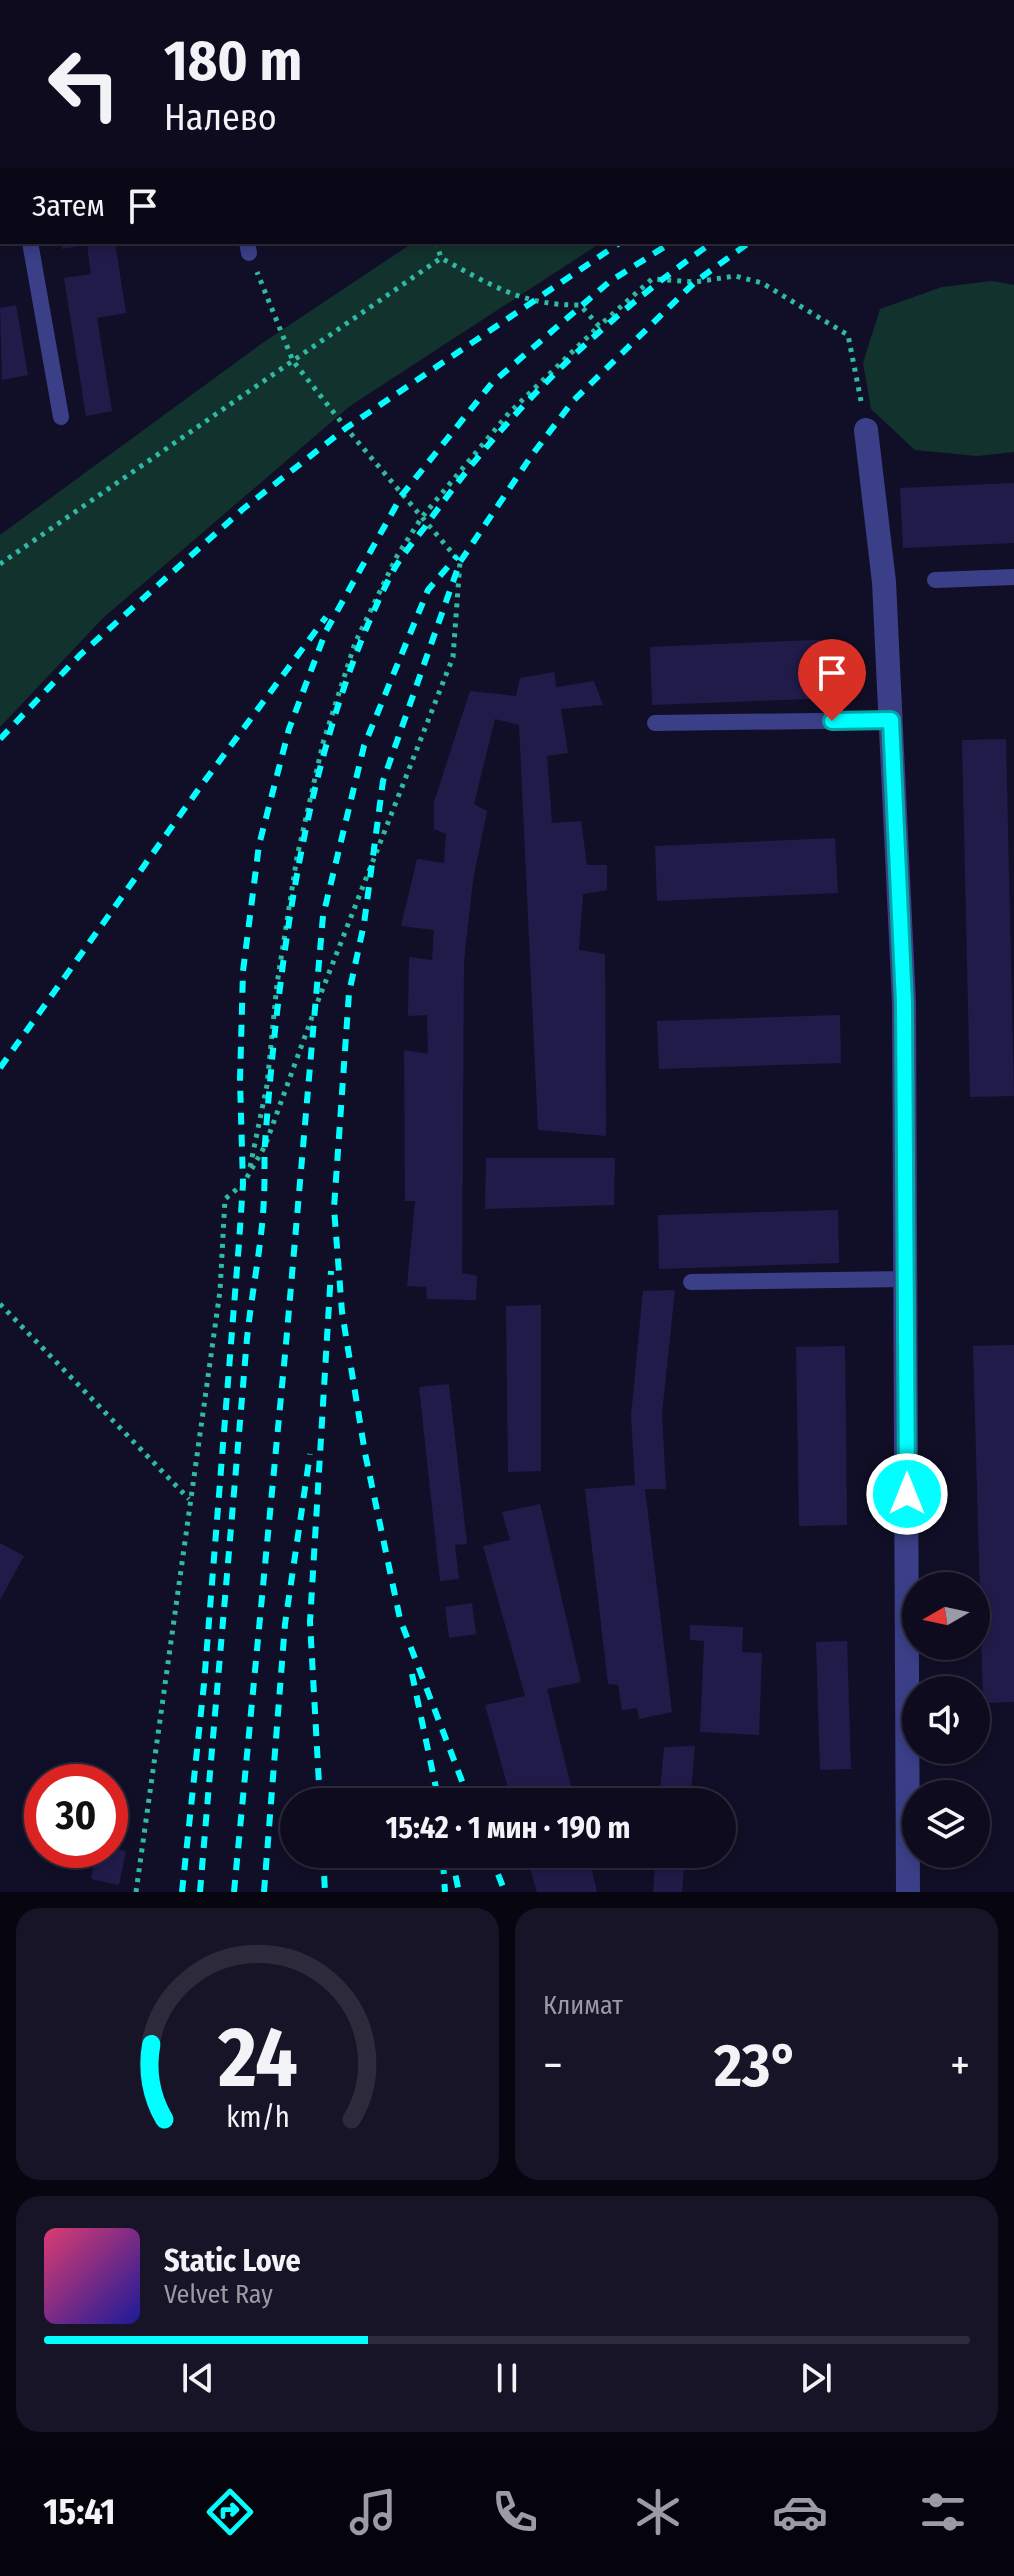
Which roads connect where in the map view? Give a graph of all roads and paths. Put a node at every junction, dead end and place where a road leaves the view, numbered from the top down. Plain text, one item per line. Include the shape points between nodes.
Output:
1 (30, 244) edge
2 (437, 244) edge
3 (248, 248) edge
4 (441, 258) junction
5 (599, 326) junction
6 (293, 361) junction
7 (61, 417) dead end
8 (866, 430) joint
9 (422, 517) junction
10 (0, 564) edge
11 (1014, 577) edge
12 (935, 580) dead end
13 (891, 720) junction
14 (655, 723) dead end
15 (249, 1174) junction
16 (906, 1279) junction
17 (691, 1282) dead end
18 (0, 1304) edge
19 (190, 1499) junction
20 (136, 1892) edge
21 (908, 1892) edge

1 - 7 lane
2 - 4 path
3 - 6 path
4 - 5 path via 532,302 580,305
4 - 6 path
5 - 8 path via 652,279 695,282 735,276 762,283 848,335
5 - 9 path via 509,413
6 - 9 path
6 - 10 path
8 - 13 street via 884,582
9 - 15 path via 355,643 323,743 297,857 267,1085
9 - 15 path via 460,562 453,657 265,1146
11 - 12 lane
13 - 14 lane
13 - 16 street via 904,1003
15 - 19 path via 225,1199 220,1291
16 - 17 lane
16 - 21 street
18 - 19 path
19 - 20 path

